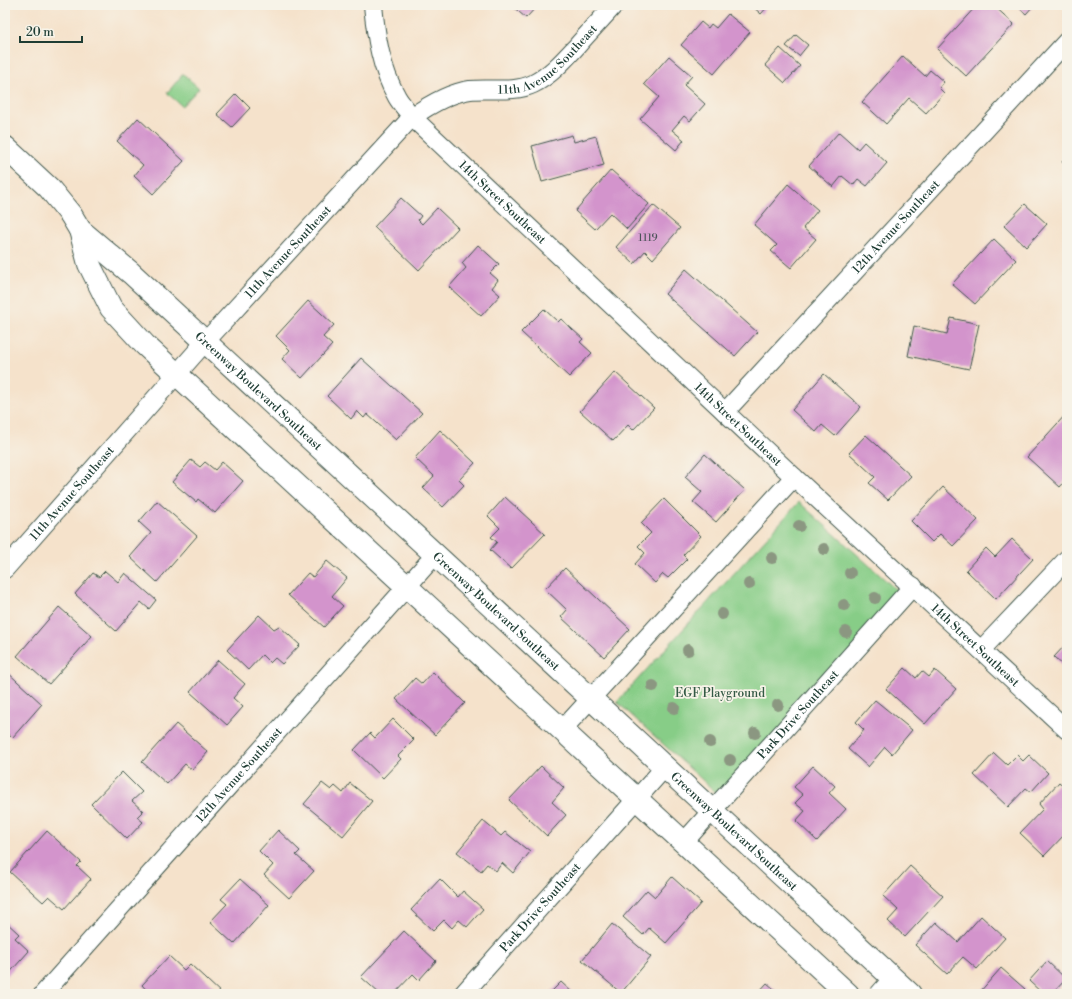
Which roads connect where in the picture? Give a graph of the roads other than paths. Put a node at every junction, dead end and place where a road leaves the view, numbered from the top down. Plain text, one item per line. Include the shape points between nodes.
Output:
1 (372, 5) edge
2 (614, 5) edge
3 (1067, 41) edge
4 (412, 117) junction
5 (5, 147) edge
6 (80, 230) junction
7 (205, 342) junction
8 (177, 374) junction
9 (725, 412) junction
10 (794, 477) junction
11 (435, 555) junction
12 (1067, 559) edge
13 (5, 569) edge
14 (406, 586) junction
15 (913, 586) junction
16 (981, 650) junction
17 (591, 699) junction
18 (562, 730) junction
19 (1067, 730) edge
20 (665, 767) junction
21 (637, 799) junction
22 (712, 811) junction
23 (684, 842) junction
24 (886, 986) edge
25 (43, 994) edge
26 (463, 994) edge
27 (848, 994) edge
28 (910, 994) edge

1 - 4 street, 14th Street Southeast via 380,54 387,76 397,98
2 - 4 street, 11th Avenue Southeast via 546,77 517,88 469,90 448,96 430,104
3 - 9 street, 12th Avenue Southeast
4 - 7 street, 11th Avenue Southeast
4 - 9 street, 14th Street Southeast
5 - 6 street, Greenway Boulevard Southeast via 49,188
6 - 7 street, Greenway Boulevard Southeast via 131,273
6 - 8 street, Greenway Boulevard Southeast via 89,264 111,308 145,345
7 - 8 street, 11th Avenue Southeast
7 - 11 street, Greenway Boulevard Southeast
8 - 13 street, 11th Avenue Southeast
8 - 14 street, Greenway Boulevard Southeast
9 - 10 street, 14th Street Southeast
10 - 15 street, 14th Street Southeast
10 - 17 street
11 - 14 street, 12th Avenue Southeast
11 - 17 street, Greenway Boulevard Southeast
12 - 16 street
14 - 18 street, Greenway Boulevard Southeast
14 - 25 street, 12th Avenue Southeast
15 - 16 street, 14th Street Southeast
15 - 22 street, Park Drive Southeast
16 - 19 street, 14th Street Southeast
17 - 18 street
17 - 20 street, Greenway Boulevard Southeast
18 - 21 street, Greenway Boulevard Southeast
20 - 21 street, Park Drive Southeast
20 - 22 street, Greenway Boulevard Southeast
21 - 23 street, Greenway Boulevard Southeast
21 - 26 street, Park Drive Southeast
22 - 23 street, Park Drive Southeast
22 - 24 street, Greenway Boulevard Southeast
23 - 27 street, Greenway Boulevard Southeast
24 - 28 street, Greenway Boulevard Southeast

